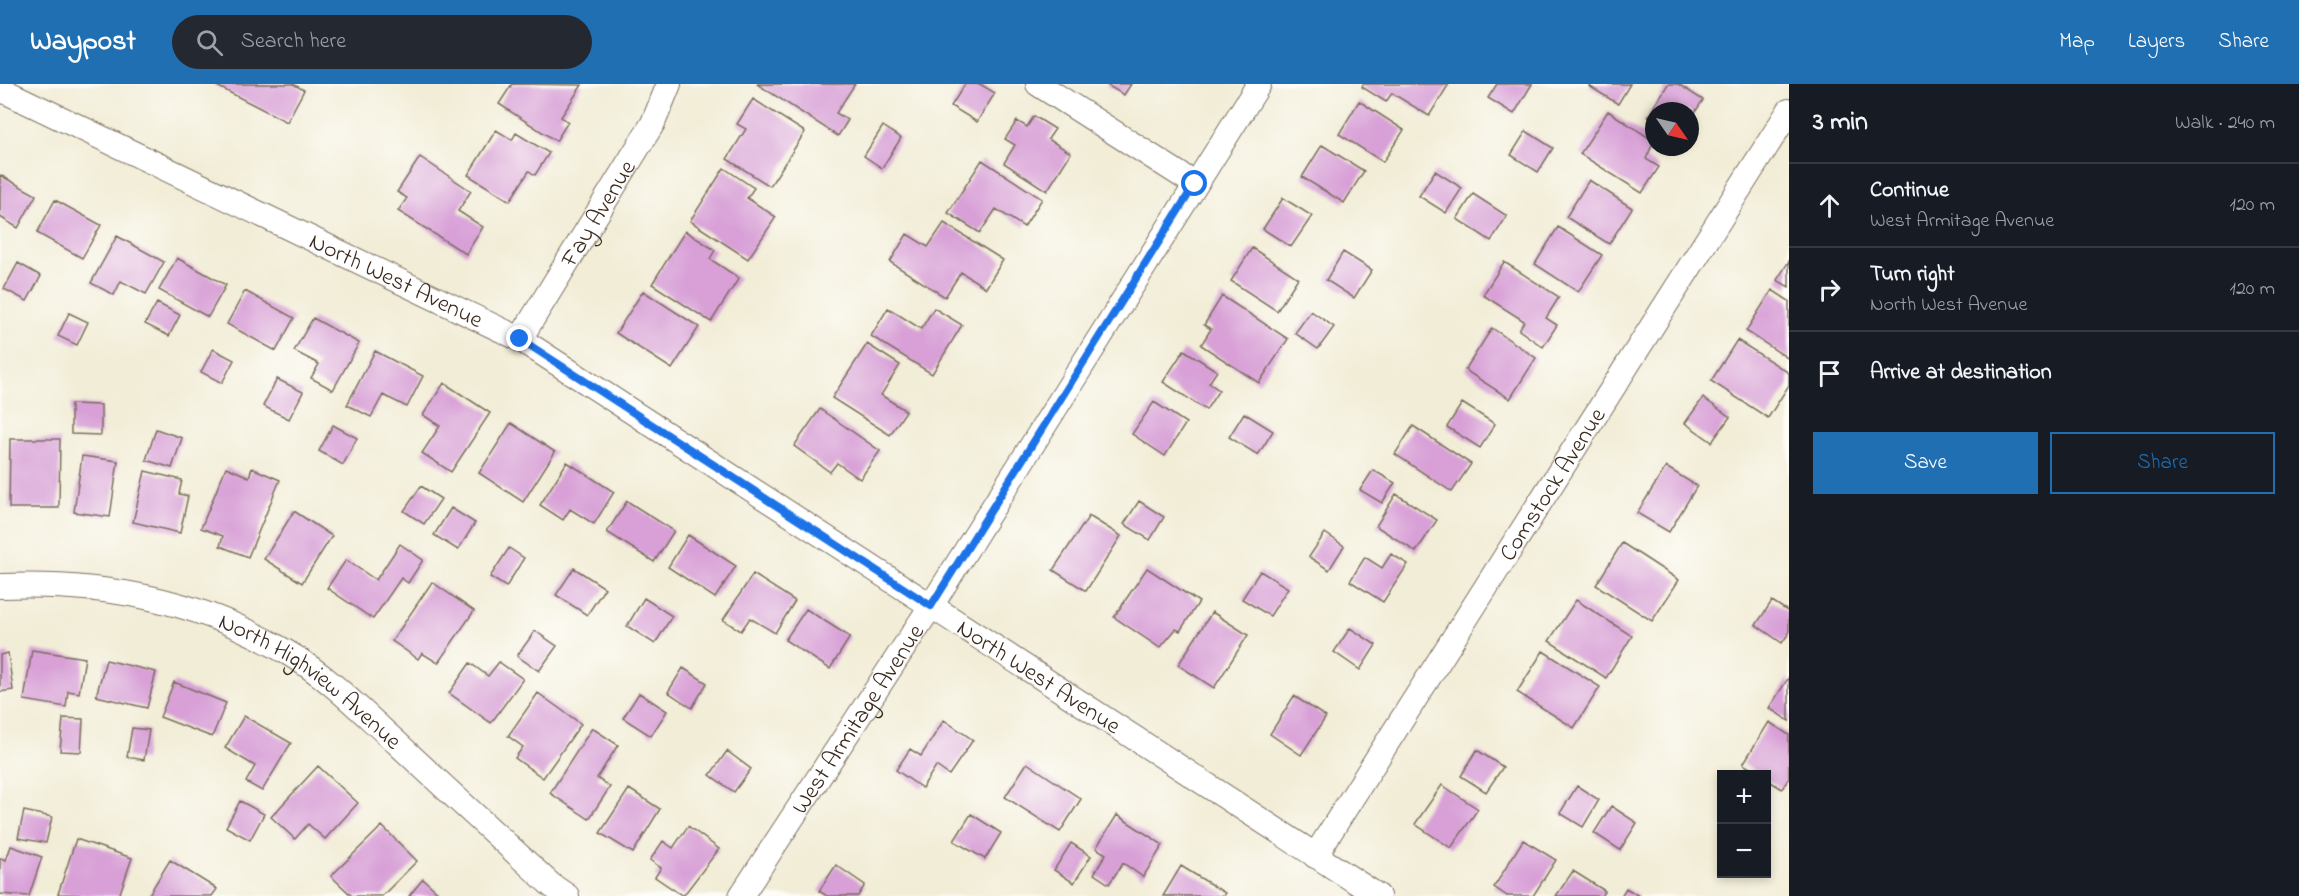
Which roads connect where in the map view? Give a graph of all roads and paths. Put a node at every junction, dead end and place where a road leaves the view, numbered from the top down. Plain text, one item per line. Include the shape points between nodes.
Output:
1 (669, 84) edge
2 (1038, 84) edge
3 (1259, 84) edge
4 (0, 89) edge
5 (1789, 111) edge
6 (1195, 184) junction
7 (520, 339) junction
8 (0, 585) edge
9 (931, 606) junction
10 (1315, 856) junction
11 (567, 896) edge
12 (741, 896) edge
13 (1378, 896) edge

1 - 7 street, Fay Avenue via 653,123
2 - 6 street
3 - 6 street, West Armitage Avenue
4 - 7 street, North West Avenue
5 - 10 street, Comstock Avenue
6 - 9 street, West Armitage Avenue
7 - 9 street, North West Avenue
8 - 11 street, North Highview Avenue via 50,584 120,590 179,604 236,625 290,654 336,688
9 - 10 street, North West Avenue
9 - 12 street, West Armitage Avenue
10 - 13 street, North West Avenue

